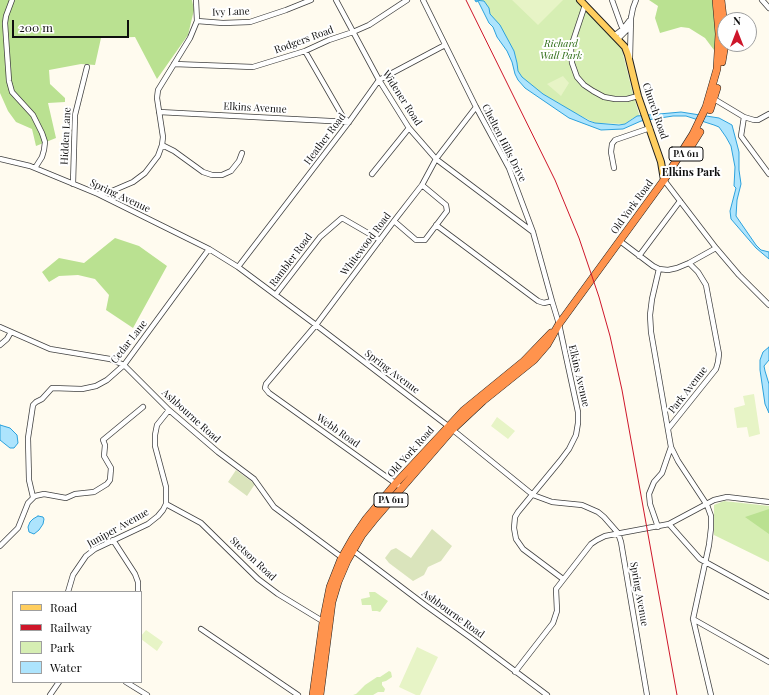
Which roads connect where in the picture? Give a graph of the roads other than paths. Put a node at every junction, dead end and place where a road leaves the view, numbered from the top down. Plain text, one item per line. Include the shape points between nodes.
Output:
1 (12, 0) edge
2 (196, 0) edge
3 (311, 0) edge
4 (336, 0) edge
5 (407, 0) edge
6 (422, 0) edge
7 (612, 0) edge
8 (636, 0) edge
9 (716, 0) edge
10 (721, 0) edge
11 (762, 0) edge
12 (583, 2) edge
13 (769, 8) edge
14 (630, 18) junction
15 (197, 21) junction
16 (625, 29) junction
17 (353, 32) junction
18 (616, 37) junction
19 (445, 45) junction
20 (305, 52) junction
21 (174, 64) junction
22 (630, 64) junction
23 (87, 67) dead end
24 (379, 80) junction
25 (638, 96) junction
26 (714, 99) junction
27 (476, 107) junction
28 (159, 112) junction
29 (769, 114) edge
30 (705, 115) junction
31 (744, 117) junction
32 (349, 122) junction
33 (649, 126) junction
34 (409, 128) junction
35 (162, 144) junction
36 (242, 153) dead end
37 (0, 159) edge
38 (436, 159) junction
39 (35, 168) junction
40 (614, 168) dead end
41 (372, 174) dead end
42 (769, 174) edge
43 (664, 180) junction
44 (73, 184) junction
45 (422, 185) junction
46 (98, 194) junction
47 (680, 201) junction
48 (394, 221) junction
49 (436, 225) junction
50 (533, 232) junction
51 (380, 240) junction
52 (620, 241) junction
53 (716, 248) junction
54 (209, 249) junction
55 (640, 256) junction
56 (690, 263) junction
57 (238, 267) junction
58 (659, 268) junction
59 (276, 294) junction
60 (552, 301) junction
61 (769, 305) edge
62 (559, 324) junction
63 (316, 325) junction
64 (0, 326) edge
65 (11, 332) junction
66 (0, 345) edge
67 (124, 365) junction
68 (265, 388) joint
69 (143, 407) dead end
70 (169, 410) junction
71 (450, 428) junction
72 (668, 429) junction
73 (671, 447) junction
74 (399, 486) junction
75 (533, 495) junction
76 (33, 497) junction
77 (769, 502) edge
78 (166, 504) junction
79 (707, 505) junction
80 (669, 524) junction
81 (658, 527) junction
82 (674, 532) junction
83 (618, 533) junction
84 (113, 540) junction
85 (0, 546) edge
86 (350, 549) junction
87 (344, 559) junction
88 (705, 562) junction
89 (563, 579) junction
90 (68, 591) edge
91 (138, 591) edge
92 (769, 597) edge
93 (693, 619) junction
94 (326, 623) junction
95 (201, 629) dead end
96 (769, 662) edge
97 (515, 672) junction
98 (58, 683) edge
99 (128, 683) edge
100 (50, 695) edge
101 (147, 695) edge
102 (298, 695) edge
103 (313, 695) edge
104 (320, 695) edge
105 (547, 695) edge
106 (647, 695) edge
107 (711, 695) edge

1 - 39 street via 5,23 9,81 12,92 33,115 42,133 44,150
2 - 15 street
3 - 15 street, Ivy Lane via 250,22
4 - 17 street, Widener Road
5 - 17 street, Rodgers Road via 369,25
6 - 19 street, Chelten Hills Drive
7 - 16 street
8 - 14 street
9 - 30 highway, Old York Road / PA 611 via 719,50
10 - 26 highway, Old York Road / PA 611 via 724,16 724,50
11 - 13 street
12 - 18 main road, Church Road
12 - 25 street via 571,55 577,77 584,85 604,97 615,100
14 - 16 street
14 - 22 street
15 - 21 street via 188,43
16 - 18 street
17 - 20 street, Rodgers Road
17 - 24 street, Widener Road
18 - 22 main road, Church Road via 625,47
19 - 24 street, Heather Road
19 - 27 street, Chelten Hills Drive
20 - 21 street, Rodgers Road via 253,67
20 - 32 street via 343,117
21 - 28 street via 159,87
22 - 25 main road, Church Road
23 - 44 street, Hidden Lane via 75,115
24 - 32 street, Heather Road
24 - 34 street, Widener Road
25 - 33 main road, Church Road
26 - 30 highway, Old York Road / PA 611
26 - 31 street
27 - 38 street, Whitewood Road
27 - 50 street, Chelten Hills Drive via 509,168
28 - 32 street, Elkins Avenue
28 - 35 street
29 - 31 street via 758,120
30 - 43 highway, Old York Road / PA 611 via 692,146
31 - 42 street via 741,136
32 - 57 street, Heather Road
33 - 40 street via 615,140 611,152
33 - 43 main road, Church Road
34 - 38 street, Widener Road
34 - 41 street
35 - 36 street via 203,172 220,176 231,171
35 - 46 street via 153,164 141,177 112,192
37 - 39 street, Spring Avenue
38 - 45 street, Whitewood Road
38 - 50 street, Widener Road
39 - 44 street, Spring Avenue
43 - 47 street, Church Road
43 - 52 highway, Old York Road / PA 611
44 - 46 street, Spring Avenue
45 - 48 street, Whitewood Road
45 - 49 street via 446,205 447,211
46 - 54 street, Spring Avenue
47 - 53 street, Church Road
47 - 55 street
48 - 49 street via 416,240 425,240
48 - 51 street, Whitewood Road
49 - 60 street via 538,301
50 - 60 street, Chelten Hills Drive
51 - 59 street, Rambler Road via 342,218 320,236
51 - 63 street, Whitewood Road
52 - 55 street
52 - 62 highway, Old York Road / PA 611
53 - 56 street
53 - 61 street, Church Road
54 - 57 street, Spring Avenue
54 - 67 street, Cedar Lane
55 - 58 street
56 - 58 street via 668,270
56 - 72 street, Park Avenue via 706,285 719,354 718,362 716,369
57 - 59 street, Spring Avenue
58 - 72 street via 652,299 651,332
59 - 63 street, Spring Avenue
60 - 62 street, Elkins Avenue
62 - 71 highway, Old York Road / PA 611 via 547,345 534,360
62 - 75 street, Elkins Avenue via 578,412 578,423 576,435 569,449
63 - 68 street, Whitewood Road via 267,381
63 - 71 street, Spring Avenue
64 - 65 street, Ashbourne Road
65 - 66 street
65 - 67 street, Ashbourne Road via 50,349 110,359
67 - 70 street, Ashbourne Road
67 - 76 street, Cedar Lane via 96,386 82,389 52,388 33,405 28,438 29,480
68 - 74 street, Webb Road
69 - 76 street via 103,440 104,456 111,468 110,480 104,487 94,492 75,494 66,498 44,494
70 - 78 street via 158,425 155,438 166,483
70 - 87 street, Ashbourne Road via 254,479 274,507
71 - 74 highway, Old York Road / PA 611
71 - 75 street, Spring Avenue
72 - 73 street
73 - 79 street
73 - 81 street via 662,473 651,488 650,494 650,504
74 - 86 highway, Old York Road / PA 611 via 366,519
75 - 83 street, Spring Avenue via 552,502 590,508 604,517
75 - 89 street, Elkins Avenue via 515,518 516,539 523,549
76 - 85 street via 18,528
77 - 79 street via 727,497 714,500
78 - 84 street, Juniper Avenue via 152,522
78 - 94 street, Stetson Road via 201,523 258,579
79 - 80 street
79 - 88 street via 711,516 711,528
80 - 81 street
80 - 82 street
81 - 82 street
81 - 83 street
82 - 88 street
83 - 89 street via 605,536 591,544
83 - 106 street, Spring Avenue
84 - 90 street, Juniper Avenue via 86,556 73,575
84 - 91 street via 135,574
86 - 87 highway, Old York Road / PA 611
86 - 97 street, Ashbourne Road
87 - 94 highway, Old York Road / PA 611
88 - 92 street
88 - 93 street
89 - 97 street via 556,589 557,611 552,623
93 - 96 street
93 - 107 street
94 - 103 highway, Old York Road / PA 611
94 - 104 highway, Old York Road / PA 611
95 - 102 street
97 - 105 street, Ashbourne Road
98 - 100 street
99 - 101 street

